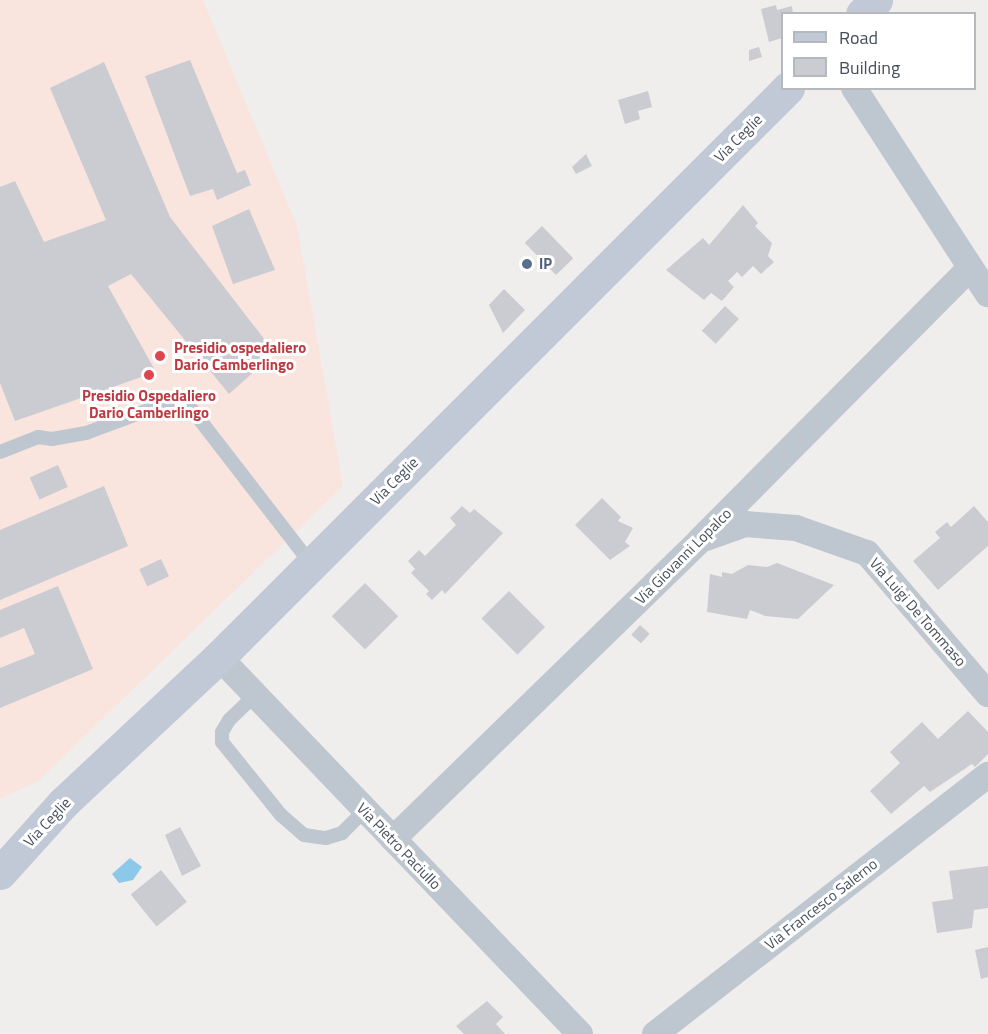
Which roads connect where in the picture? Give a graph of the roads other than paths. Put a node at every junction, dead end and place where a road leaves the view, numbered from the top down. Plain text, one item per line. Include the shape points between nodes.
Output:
1 (876, 0) edge
2 (864, 12) edge
3 (786, 90) edge
4 (855, 90) edge
5 (969, 269) junction
6 (988, 294) edge
7 (0, 452) edge
8 (700, 540) junction
9 (311, 564) junction
10 (219, 657) junction
11 (988, 694) edge
12 (255, 695) junction
13 (988, 775) edge
14 (365, 810) junction
15 (393, 839) junction
16 (0, 873) edge
17 (580, 1034) edge
18 (655, 1034) edge

1 - 2 main road
3 - 9 main road, Via Ceglie
4 - 5 street
5 - 6 street
5 - 8 street, Via Giovanni Lopalco
7 - 9 lane via 38,436 52,439 86,433 175,399 186,402
8 - 11 street, Via Luigi De Tommaso via 745,524 796,528 867,553
8 - 15 street, Via Giovanni Lopalco
9 - 10 main road, Via Ceglie
10 - 12 street, Via Pietro Paciullo
10 - 16 main road, Via Ceglie via 63,803
12 - 14 street, Via Pietro Paciullo
12 - 14 lane via 229,720 222,732 222,742 281,815 304,835 326,838 342,833
13 - 18 street, Via Francesco Salerno
14 - 15 street, Via Pietro Paciullo
15 - 17 street, Via Pietro Paciullo

